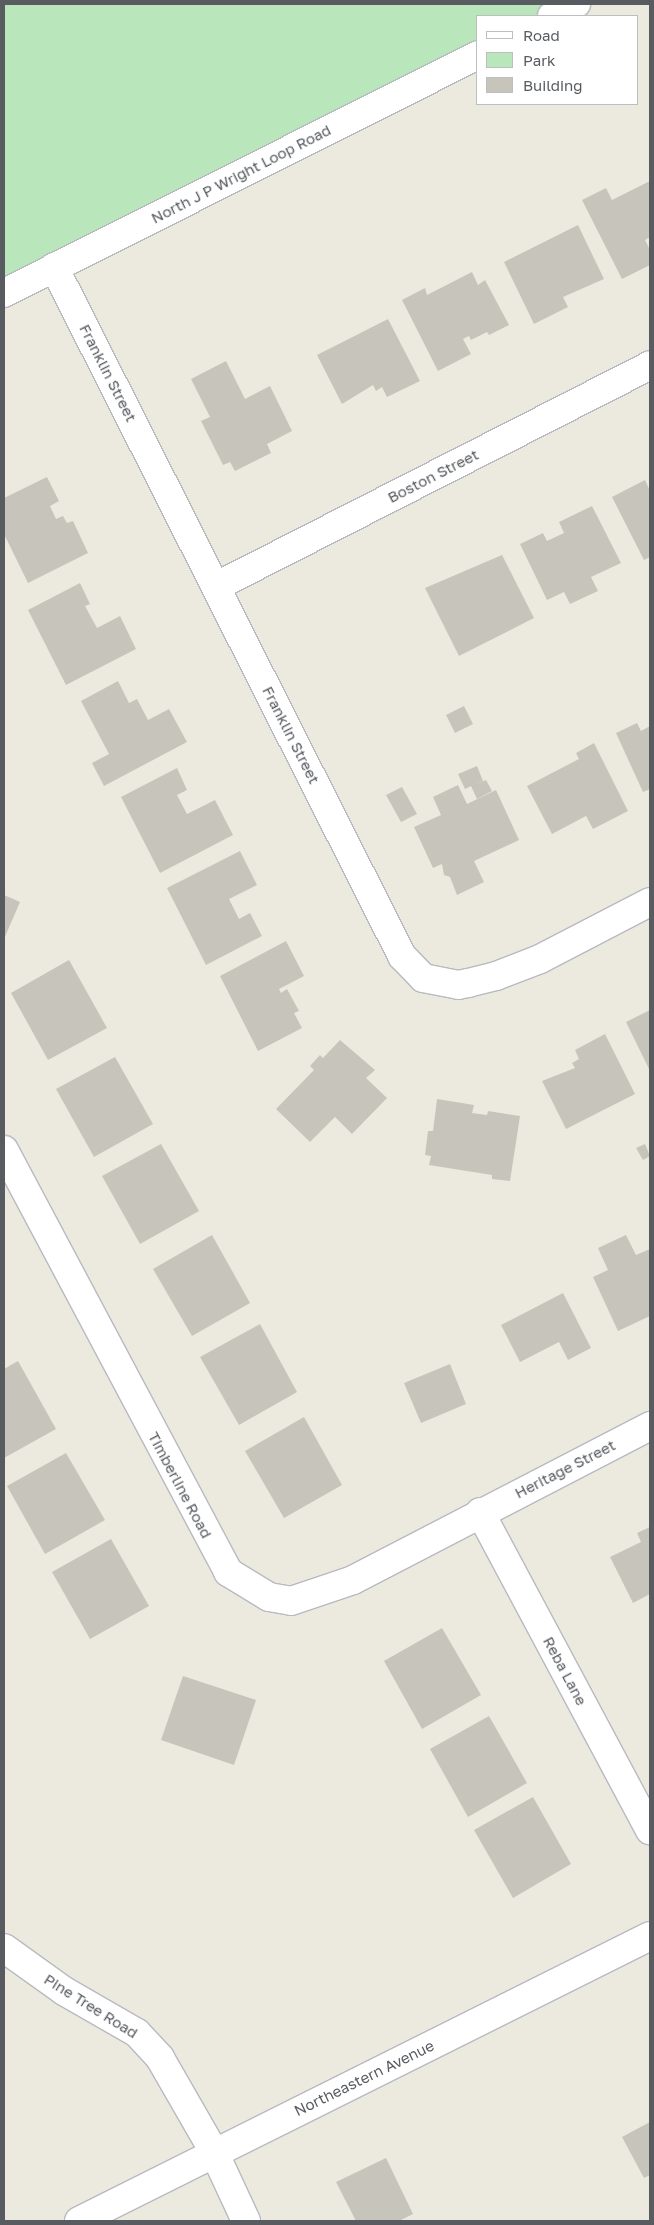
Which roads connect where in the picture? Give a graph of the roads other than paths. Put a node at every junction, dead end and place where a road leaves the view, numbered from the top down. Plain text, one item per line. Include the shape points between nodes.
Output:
1 (576, 4) edge
2 (554, 15) edge
3 (477, 56) edge
4 (54, 267) junction
5 (4, 292) edge
6 (650, 365) edge
7 (216, 586) junction
8 (650, 902) edge
9 (4, 1150) edge
10 (650, 1426) edge
11 (480, 1512) junction
12 (650, 1830) edge
13 (650, 1936) edge
14 (4, 1948) edge
15 (214, 2152) junction
16 (79, 2221) edge
17 (246, 2221) edge

1 - 2 street
3 - 4 street, North J P Wright Loop Road
4 - 5 street, North J P Wright Loop Road
4 - 7 street, Franklin Street
6 - 7 street, Boston Street
7 - 8 street, Franklin Street via 402,956 424,978 458,985 496,976 540,959
9 - 11 street, Timberline Road via 228,1572 269,1597 291,1601 353,1580
10 - 11 street, Heritage Street
11 - 12 street, Reba Lane
13 - 15 street, Northeastern Avenue
14 - 15 street, Pine Tree Road via 64,1991 137,2033 160,2058
15 - 16 street, Northeastern Avenue
15 - 17 street, Pine Tree Road

